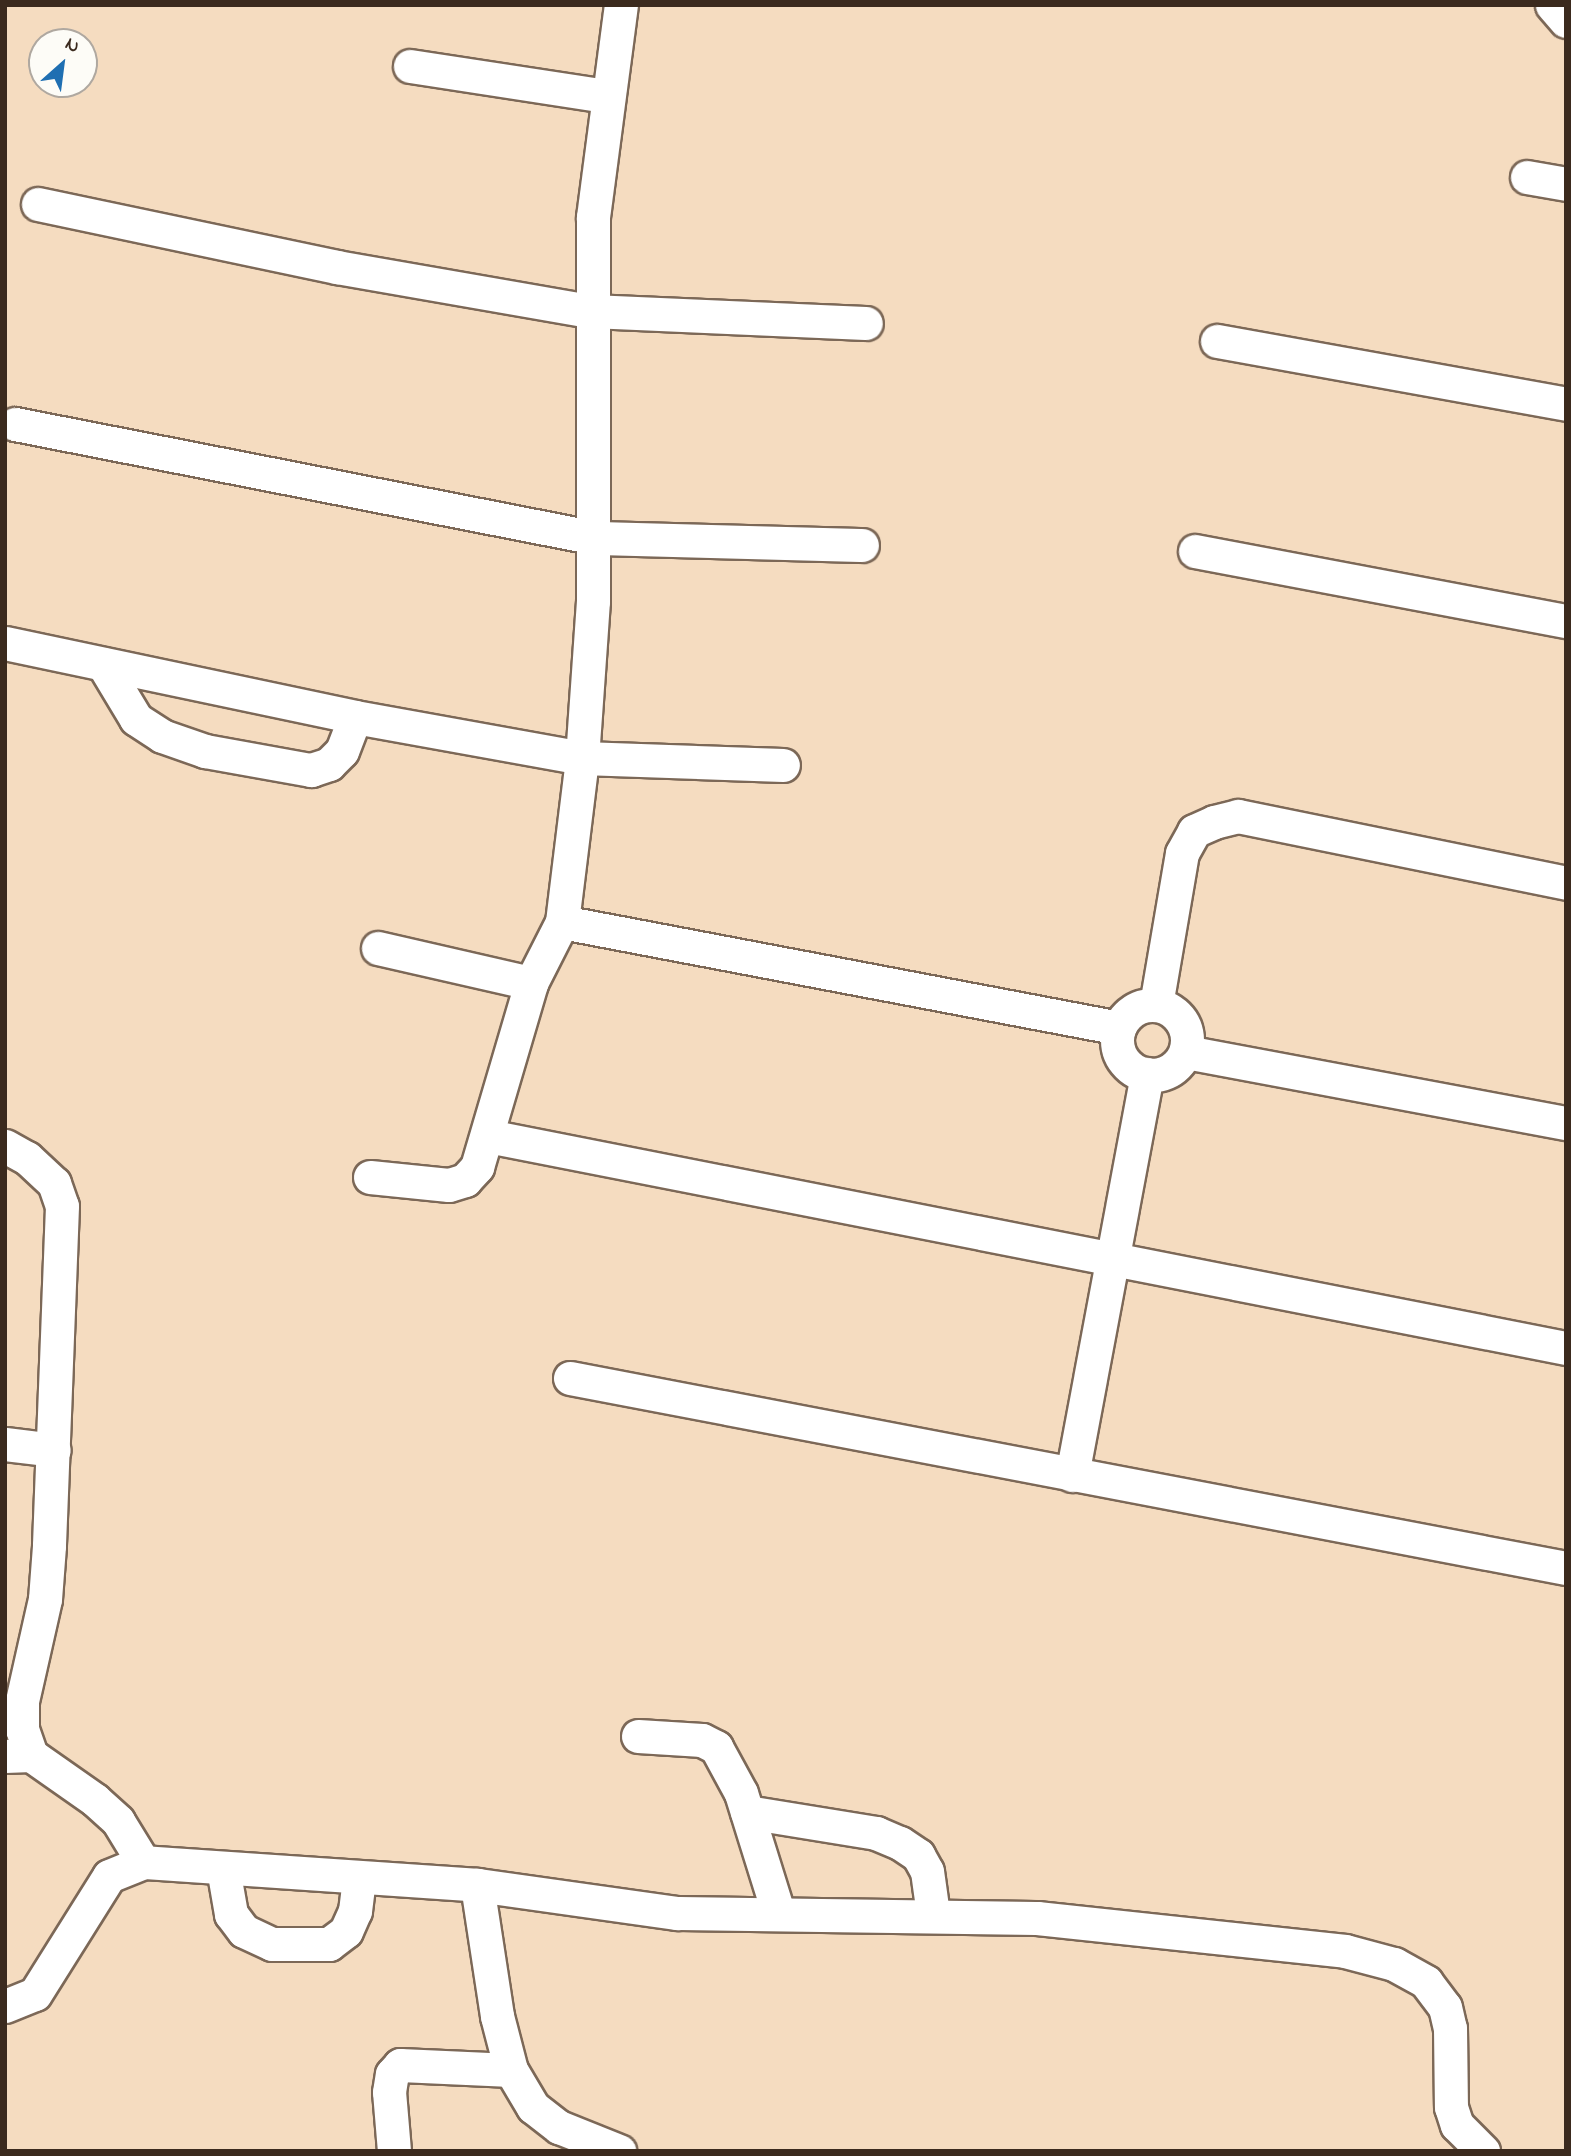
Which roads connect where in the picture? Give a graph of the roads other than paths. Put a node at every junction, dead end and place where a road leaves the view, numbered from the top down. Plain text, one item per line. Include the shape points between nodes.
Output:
1 (621, 5) edge
2 (1552, 5) edge
3 (1566, 20) edge
4 (410, 65) dead end
5 (607, 96) junction
6 (1527, 177) dead end
7 (1566, 184) edge
8 (38, 204) dead end
9 (590, 311) junction
10 (866, 323) dead end
11 (1217, 341) dead end
12 (1566, 404) edge
13 (15, 424) dead end
14 (596, 538) junction
15 (862, 545) dead end
16 (1195, 551) dead end
17 (1566, 621) edge
18 (5, 643) edge
19 (103, 664) junction
20 (355, 717) junction
21 (582, 758) junction
22 (783, 765) dead end
23 (1566, 883) edge
24 (562, 922) junction
25 (377, 948) dead end
26 (531, 983) junction
27 (1156, 1004) junction
28 (1119, 1028) junction
29 (1185, 1052) junction
30 (1147, 1074) junction
31 (1566, 1123) edge
32 (488, 1136) junction
33 (5, 1146) edge
34 (370, 1177) dead end
35 (1112, 1260) junction
36 (1566, 1348) edge
37 (570, 1378) dead end
38 (5, 1444) edge
39 (54, 1450) junction
40 (1072, 1475) junction
41 (1566, 1568) edge
42 (638, 1736) dead end
43 (18, 1755) edge
44 (747, 1812) junction
45 (143, 1862) junction
46 (223, 1868) junction
47 (359, 1877) junction
48 (477, 1885) junction
49 (778, 1912) junction
50 (933, 1914) junction
51 (5, 2006) edge
52 (511, 2070) junction
53 (394, 2151) edge
54 (619, 2151) edge
55 (1483, 2151) edge

1 - 5 street
2 - 3 street
4 - 5 street
5 - 9 street via 593,217
6 - 7 street
8 - 9 street via 337,267
9 - 10 street
9 - 14 street
11 - 12 street
13 - 14 street
14 - 15 street
14 - 21 street
16 - 17 street
18 - 19 street
19 - 20 street
19 - 20 street via 136,719 162,736 205,751 311,770 329,764 342,751
20 - 21 street
21 - 22 street
21 - 24 street
23 - 27 street via 1238,816 1214,822 1194,831 1182,853
24 - 26 street
24 - 28 street
25 - 26 street
26 - 32 street
27 - 28 street via 1127,1014
27 - 29 street via 1182,1021
28 - 30 street via 1117,1043 1122,1057 1133,1069
29 - 30 street via 1163,1073
29 - 31 street
30 - 35 street
32 - 34 street via 477,1167 465,1181 449,1185
32 - 35 street
33 - 39 street via 27,1158 54,1183 62,1206
35 - 36 street
35 - 40 street
37 - 40 street
38 - 39 street
39 - 43 street via 45,1599 22,1701
40 - 41 street
42 - 44 street via 702,1740 716,1747 730,1766
43 - 45 street via 118,1821
44 - 49 street
44 - 50 street via 876,1833 900,1843 918,1855 927,1871
45 - 46 street
45 - 51 street via 109,1876 35,1994
46 - 47 street
46 - 47 street via 231,1914 244,1931 272,1944 329,1944 346,1931 355,1911
47 - 48 street
48 - 49 street via 677,1913
48 - 52 street via 497,2016
49 - 50 street
50 - 55 street via 1037,1918 1265,1942 1345,1951 1394,1964 1426,1982 1445,2007 1450,2028 1451,2107 1457,2125
52 - 53 street via 400,2065 392,2074 389,2092
52 - 54 street via 533,2107 559,2127

